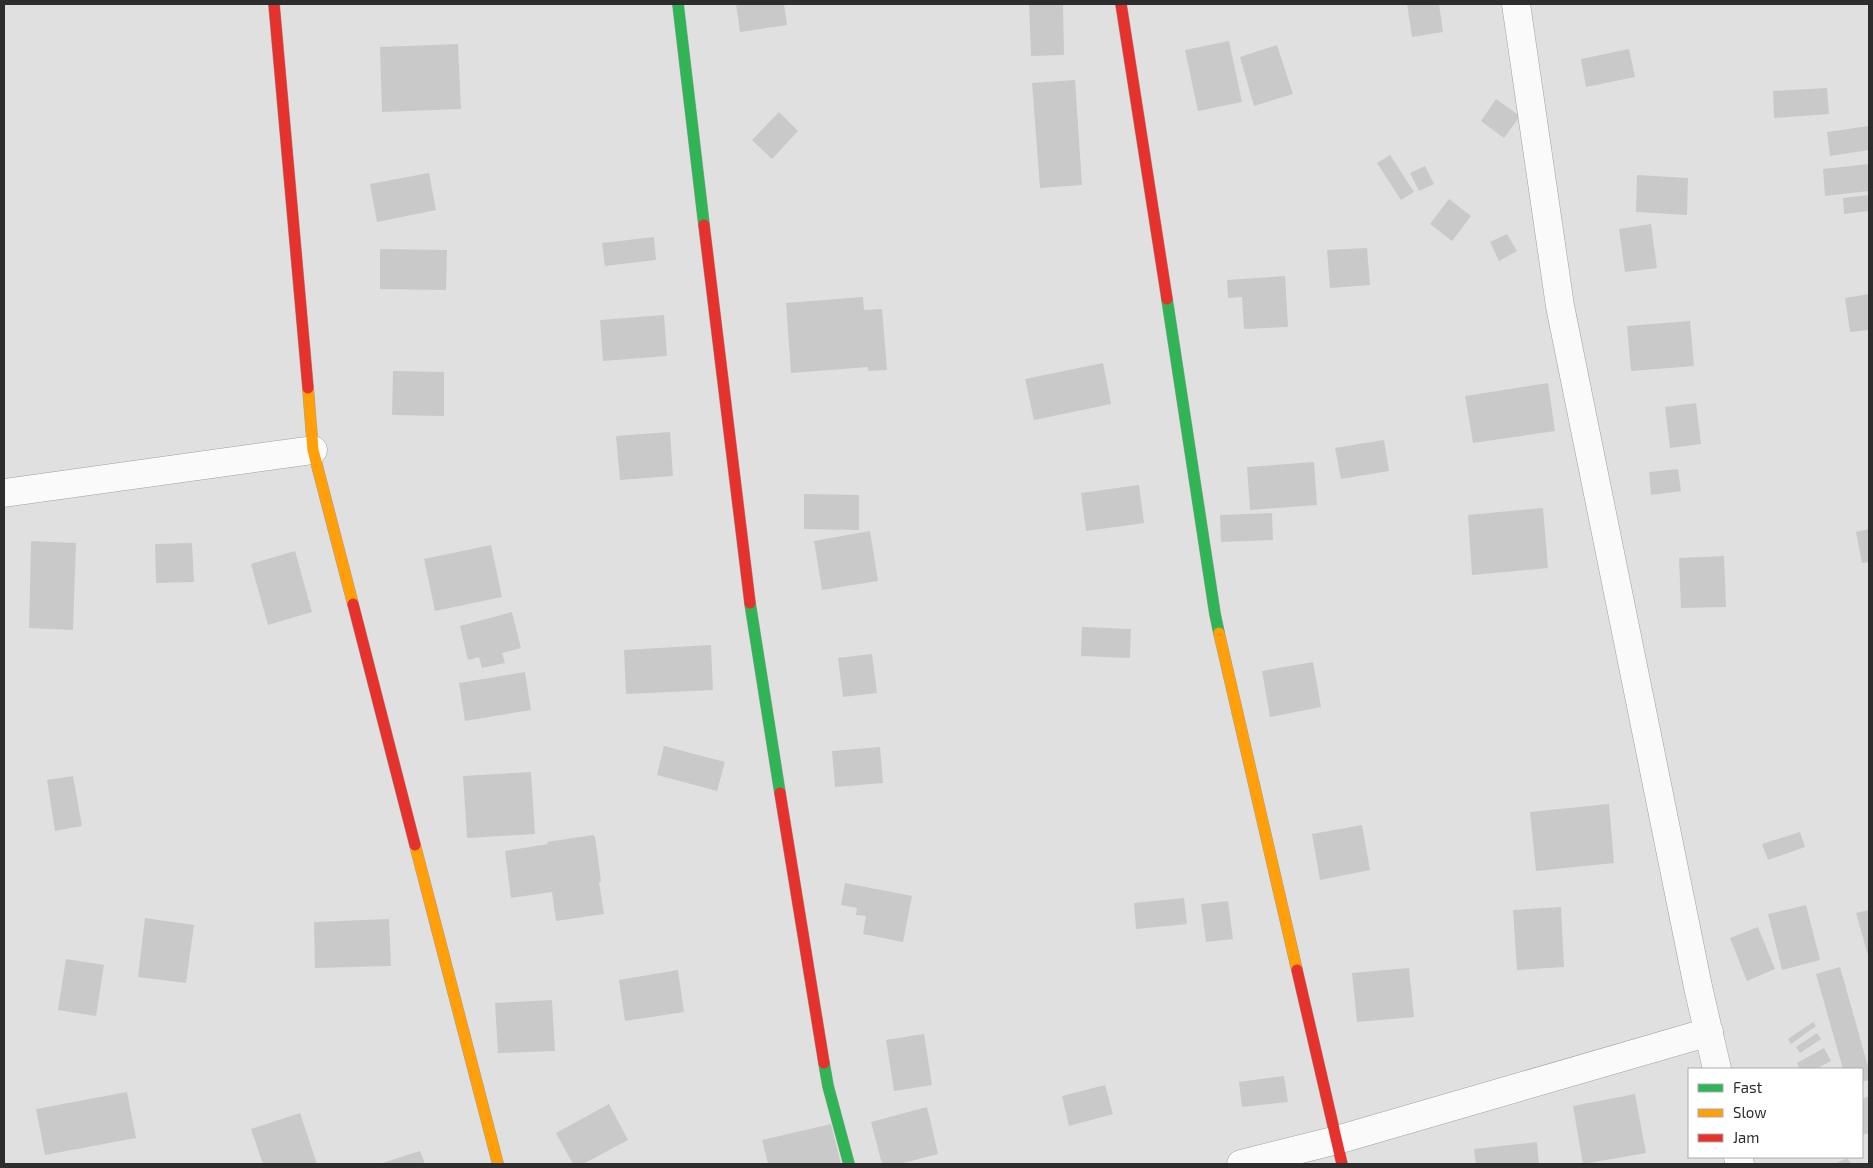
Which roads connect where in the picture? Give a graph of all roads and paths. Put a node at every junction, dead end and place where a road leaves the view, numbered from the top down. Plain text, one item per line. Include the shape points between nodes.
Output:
1 (274, 4) edge
2 (678, 4) edge
3 (1121, 4) edge
4 (1516, 4) edge
5 (313, 450) junction
6 (4, 494) edge
7 (1709, 1032) junction
8 (1717, 1068) edge
9 (1339, 1152) edge
10 (498, 1164) edge
11 (850, 1164) edge
12 (1241, 1164) edge

1 - 5 street
2 - 11 street via 754,638 828,1086
3 - 9 street via 1215,614
4 - 7 street via 1560,306
5 - 6 street
5 - 10 street
7 - 8 street
7 - 9 street
9 - 12 street

